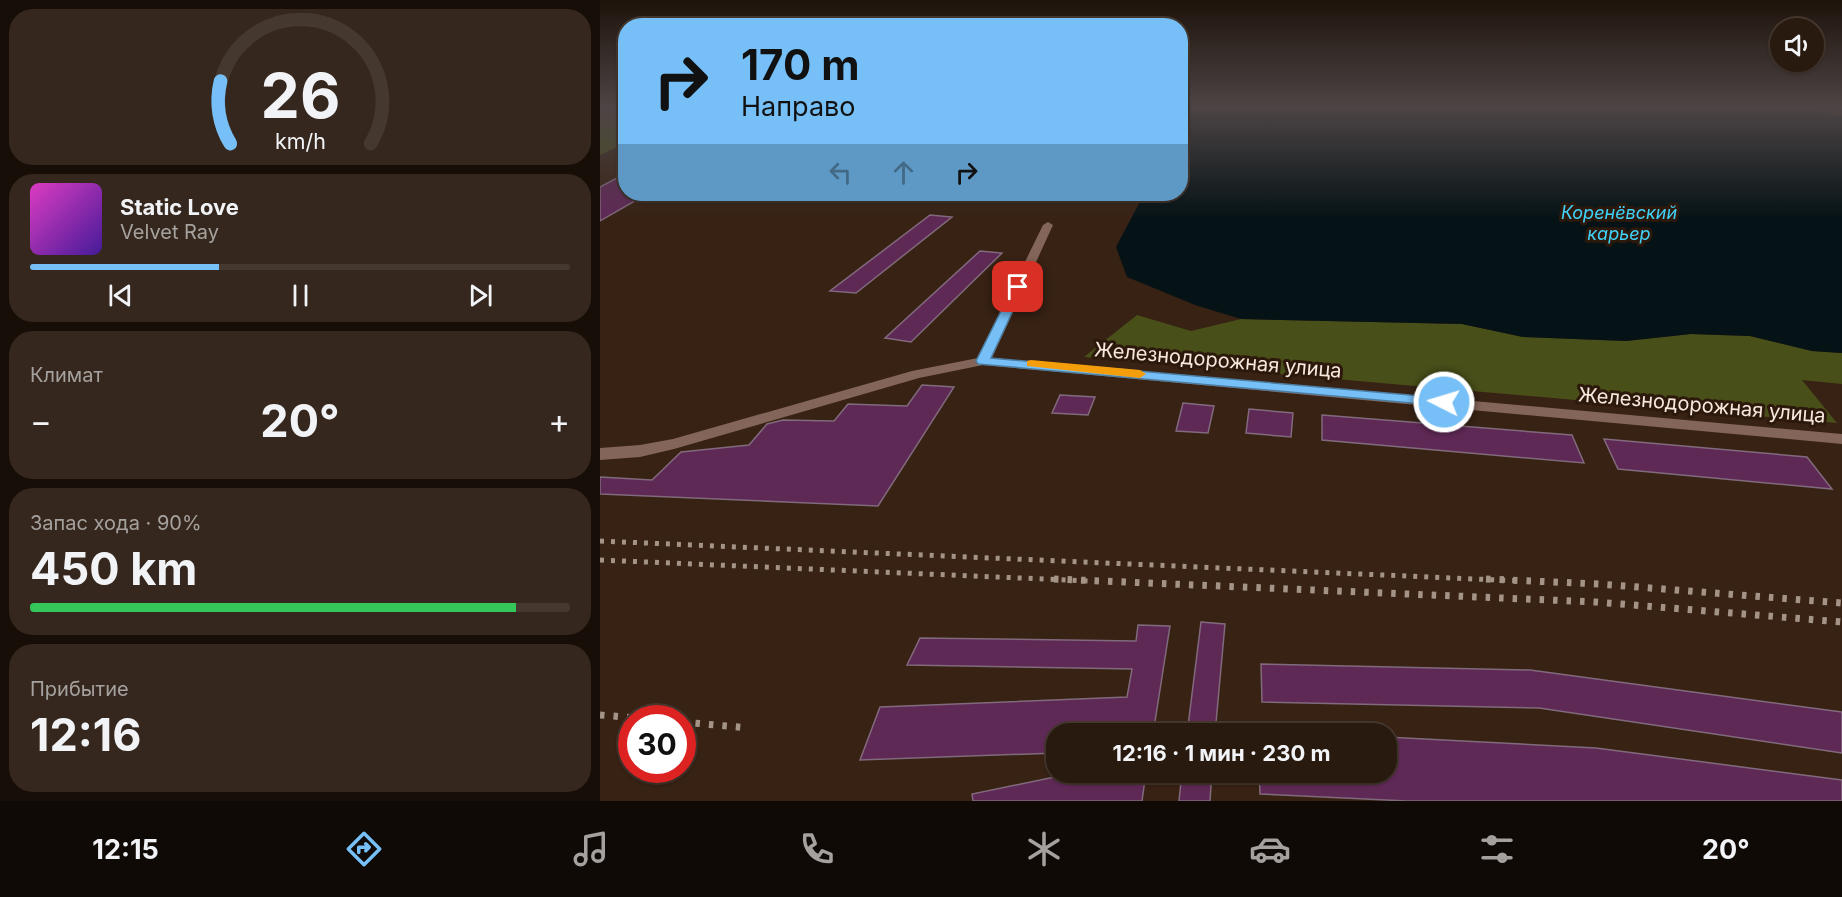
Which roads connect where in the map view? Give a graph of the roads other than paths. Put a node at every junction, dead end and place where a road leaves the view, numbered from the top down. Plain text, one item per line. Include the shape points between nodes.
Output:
1 (1048, 225) dead end
2 (983, 361) junction
3 (1842, 438) edge
4 (600, 454) edge

1 - 2 street
2 - 3 street, Железнодорожная улица
2 - 4 street, Железнодорожная улица via 906,377 674,444

